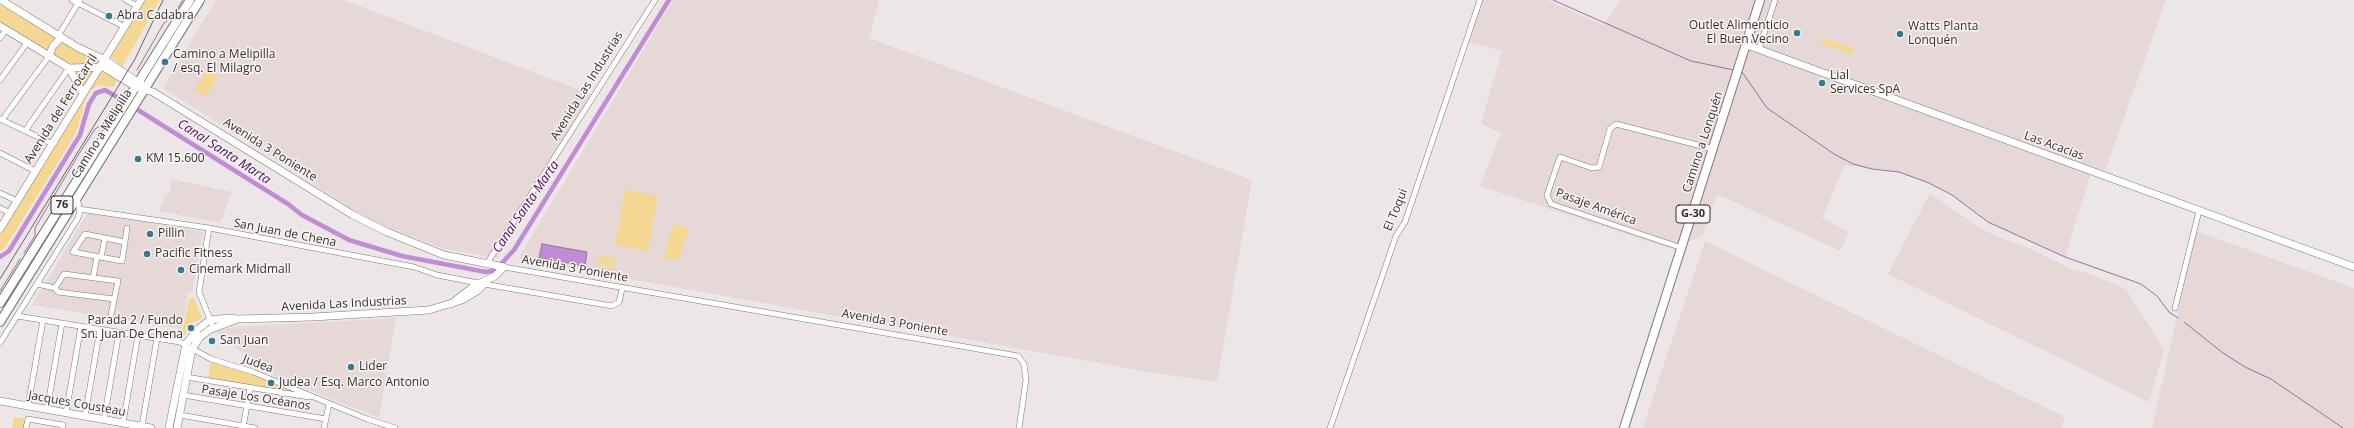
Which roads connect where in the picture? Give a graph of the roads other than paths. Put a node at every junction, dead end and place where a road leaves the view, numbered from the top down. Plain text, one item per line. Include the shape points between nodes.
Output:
1 (1, 0) edge
2 (72, 0) edge
3 (126, 0) edge
4 (190, 0) edge
5 (200, 0) edge
6 (655, 0) edge
7 (1480, 0) edge
8 (1760, 0) edge
9 (1775, 0) edge
10 (79, 2) edge
11 (139, 3) edge
12 (125, 27) junction
13 (3, 28) edge
14 (60, 37) junction
15 (0, 38) edge
16 (27, 42) junction
17 (1747, 45) junction
18 (1759, 49) junction
19 (49, 56) junction
20 (105, 60) junction
21 (100, 67) junction
22 (69, 68) junction
23 (0, 80) edge
24 (137, 84) junction
25 (145, 89) junction
26 (83, 93) junction
27 (1, 120) edge
28 (25, 131) junction
29 (53, 144) junction
30 (1713, 149) junction
31 (0, 153) edge
32 (35, 171) junction
33 (0, 193) edge
34 (77, 198) junction
35 (17, 201) junction
36 (0, 208) edge
37 (79, 209) junction
38 (2199, 211) junction
39 (10, 213) junction
40 (0, 228) edge
41 (127, 228) dead end
42 (209, 228) junction
43 (105, 238) junction
44 (125, 242) junction
45 (1682, 248) junction
46 (99, 257) junction
47 (496, 266) junction
48 (2354, 267) edge
49 (93, 278) junction
50 (484, 282) junction
51 (37, 284) junction
52 (55, 288) junction
53 (622, 289) junction
54 (114, 300) junction
55 (0, 303) edge
56 (2175, 308) dead end
57 (111, 315) dead end
58 (17, 316) junction
59 (43, 320) junction
60 (0, 322) edge
61 (62, 323) junction
62 (212, 324) junction
63 (81, 326) junction
64 (100, 329) junction
65 (119, 332) junction
66 (138, 335) junction
67 (157, 338) junction
68 (0, 344) edge
69 (186, 344) junction
70 (192, 349) junction
71 (186, 377) junction
72 (250, 388) junction
73 (183, 396) junction
74 (313, 397) junction
75 (0, 401) edge
76 (329, 404) junction
77 (28, 406) junction
78 (246, 406) junction
79 (47, 410) junction
80 (66, 413) junction
81 (180, 415) junction
82 (85, 416) junction
83 (326, 419) junction
84 (104, 420) junction
85 (123, 423) junction
86 (62, 426) edge
87 (142, 426) junction
88 (243, 427) edge
89 (325, 427) edge
90 (26, 428) edge
91 (151, 428) edge
92 (169, 428) edge
93 (177, 428) edge
94 (255, 428) edge
95 (332, 428) edge
96 (394, 428) edge
97 (1019, 428) edge
98 (1330, 428) edge
99 (1624, 428) edge

1 - 14 street, Avenida 3 Poniente
2 - 10 street
3 - 11 street
4 - 24 main road, Camino a Melipilla / 76
5 - 25 main road, Camino a Melipilla / 76
6 - 47 street, Avenida Las Industrias
7 - 98 street, El Toqui via 1405,222 1396,236
8 - 17 main road, Camino a Lonquén / G-30
9 - 18 street
10 - 12 street
10 - 14 street
11 - 12 street, Avenida del Ferrocarril
12 - 20 street, Avenida del Ferrocarril
13 - 15 street
13 - 16 street
14 - 19 street
14 - 20 street, Avenida 3 Poniente via 81,50
16 - 19 street
16 - 23 street
17 - 18 street, Las Acacias
17 - 30 main road, Camino a Lonquén / G-30
18 - 38 street, Las Acacias
19 - 22 street
19 - 27 street
20 - 21 street, Avenida del Ferrocarril
20 - 24 street, Avenida 3 Poniente
21 - 22 street, Avenida 3 Poniente
21 - 24 street, Avenida 3 Poniente
21 - 26 street, Avenida del Ferrocarril
22 - 26 street
22 - 28 street
24 - 25 street, Avenida 3 Poniente
24 - 55 main road, Camino a Melipilla / 76
25 - 34 main road, Camino a Melipilla / 76
25 - 47 street, Avenida 3 Poniente via 368,223 444,255
26 - 29 street, Avenida del Ferrocarril
27 - 28 street
28 - 29 street
29 - 32 street, Avenida del Ferrocarril
30 - 45 main road, Camino a Lonquén / G-30
30 - 45 street, Pasaje América via 1616,124 1610,129 1597,168 1560,157 1547,195 1548,202
31 - 32 street
32 - 35 street, Avenida del Ferrocarril
33 - 35 street
34 - 37 street
34 - 60 main road, Camino a Melipilla / 76
35 - 39 street, Avenida del Ferrocarril
36 - 39 street
37 - 42 street, San Juan de Chena
37 - 51 street via 76,221
38 - 48 street, Las Acacias
38 - 56 street
39 - 40 street, Avenida del Ferrocarril
41 - 44 street
42 - 50 street, San Juan de Chena via 414,267 437,275
42 - 62 street via 199,290 201,301
43 - 44 street
43 - 46 street
43 - 46 street via 85,234 73,252
44 - 46 street via 122,261
45 - 99 main road, Camino a Lonquén / G-30
46 - 49 street
47 - 50 street, Avenida Las Industrias via 500,273
47 - 53 street, Avenida 3 Poniente
49 - 52 street via 64,274
49 - 54 street via 118,281
50 - 53 street, San Juan de Chena via 612,306 619,302
50 - 62 street, Avenida Las Industrias via 462,300 429,310 229,318
51 - 52 street
51 - 58 street
52 - 54 street via 58,292
53 - 97 street, Avenida 3 Poniente via 1018,356 1024,364 1026,380
54 - 57 street
58 - 59 street, Judea
58 - 68 street
59 - 61 street, Judea
59 - 77 street
61 - 63 street, Judea
61 - 79 street
62 - 69 street via 198,329
62 - 70 street
63 - 64 street, Judea
63 - 80 street
64 - 65 street, Judea
64 - 82 street
65 - 66 street, Judea
65 - 84 street
66 - 67 street, Judea
66 - 85 street
67 - 69 street, Judea
67 - 87 street
69 - 70 street, Judea
69 - 92 street
70 - 71 street
70 - 74 street, Judea via 211,359 253,372
71 - 72 street
71 - 73 street
72 - 74 street
72 - 78 street
73 - 78 street, Pasaje Los Océanos
73 - 81 street
74 - 76 street, Judea
75 - 77 street, Jacques Cousteau
76 - 83 street
76 - 96 street, Judea
77 - 79 street, Jacques Cousteau
78 - 83 street, Pasaje Los Océanos
78 - 88 street
79 - 80 street, Jacques Cousteau
80 - 82 street, Jacques Cousteau
81 - 88 street
81 - 93 street
82 - 84 street, Jacques Cousteau
83 - 89 street
84 - 85 street, Jacques Cousteau
85 - 87 street, Jacques Cousteau
86 - 90 street via 28,419
87 - 91 street, Jacques Cousteau
88 - 94 street
89 - 95 street

